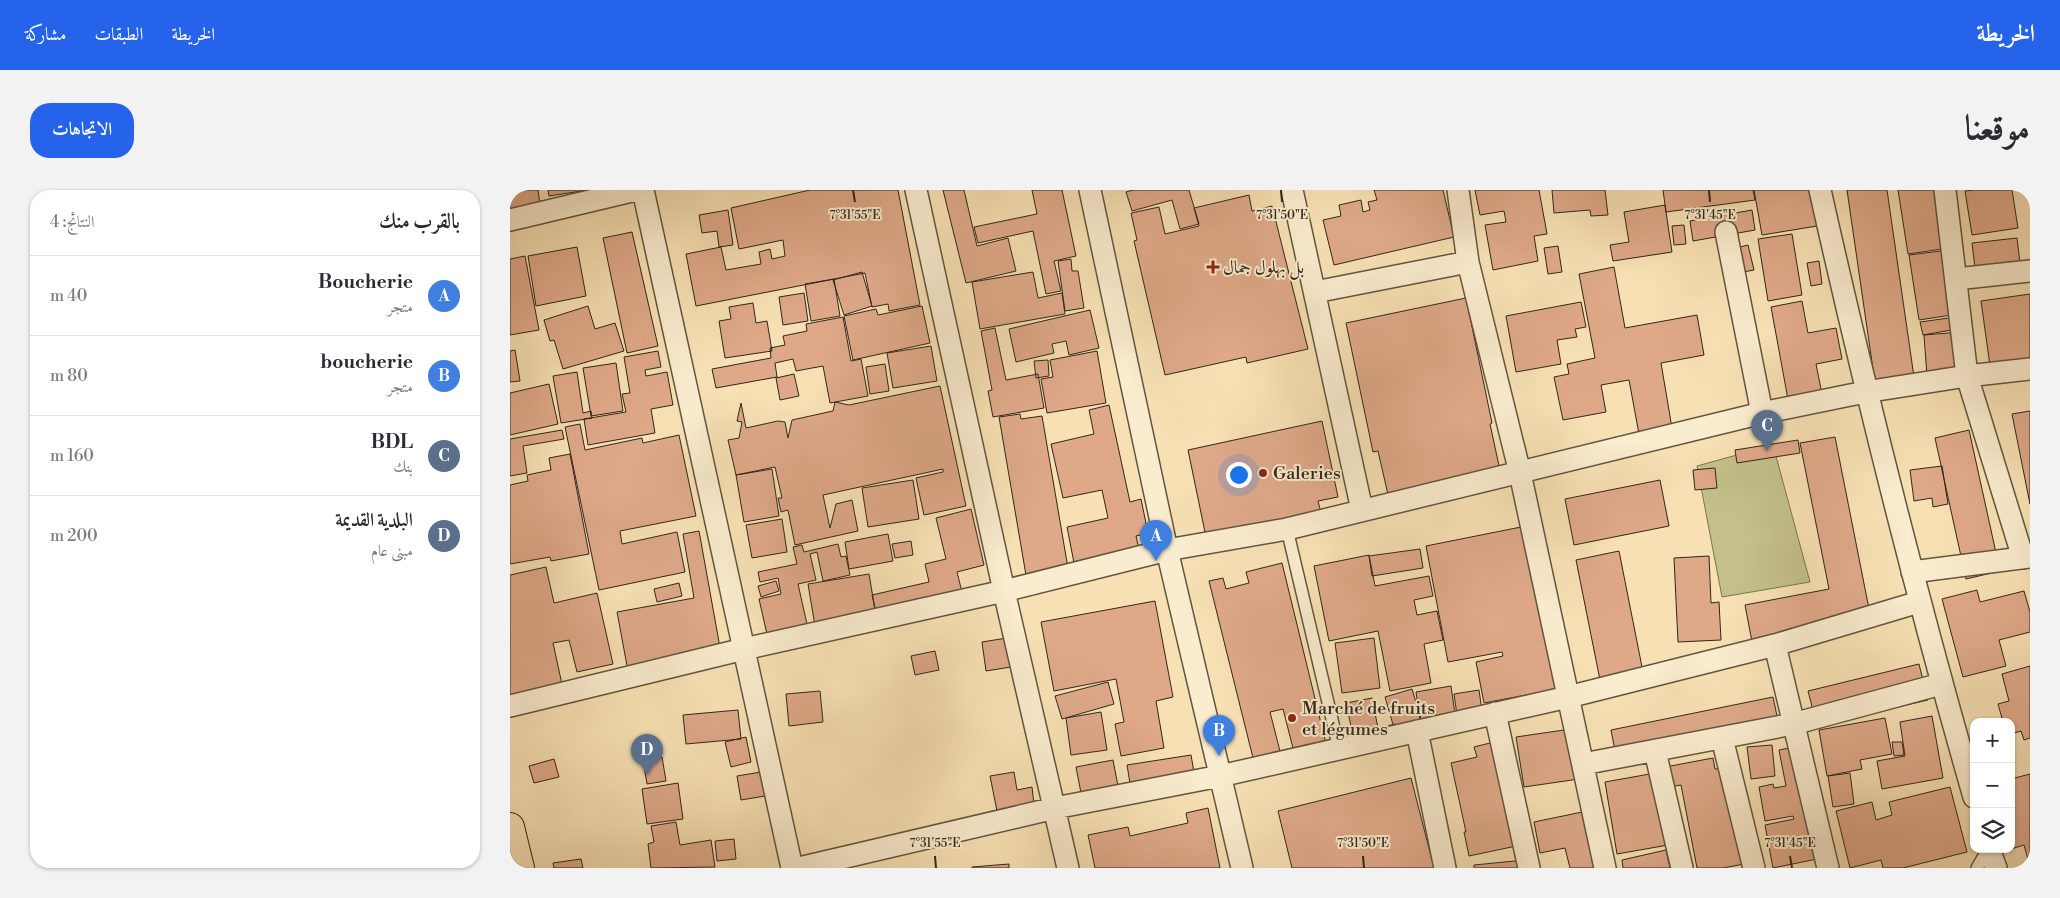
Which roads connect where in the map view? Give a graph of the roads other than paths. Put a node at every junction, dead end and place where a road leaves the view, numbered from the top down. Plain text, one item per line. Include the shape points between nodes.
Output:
1 (636, 190) edge
2 (643, 190) edge
3 (916, 190) edge
4 (1090, 190) edge
5 (1292, 190) edge
6 (1458, 190) edge
7 (1820, 190) edge
8 (1945, 190) edge
9 (510, 220) edge
10 (1726, 232) dead end
11 (1468, 262) junction
12 (2030, 271) edge
13 (1956, 279) junction
14 (1315, 292) junction
15 (2030, 369) edge
16 (1967, 376) junction
17 (1865, 392) junction
18 (1762, 413) junction
19 (1520, 473) junction
20 (1362, 510) junction
21 (1287, 529) junction
22 (1167, 550) junction
23 (2027, 557) edge
24 (1912, 572) junction
25 (1004, 591) junction
26 (1919, 602) junction
27 (1775, 644) junction
28 (744, 649) junction
29 (1941, 684) junction
30 (1568, 697) junction
31 (510, 706) edge
32 (1495, 713) junction
33 (1793, 724) junction
34 (1417, 731) junction
35 (1722, 738) junction
36 (1339, 749) junction
37 (1655, 751) junction
38 (1583, 764) junction
39 (1220, 776) junction
40 (1970, 783) edge
41 (1055, 808) junction
42 (510, 827) edge
43 (1986, 853) edge
44 (1990, 853) edge
45 (520, 868) edge
46 (792, 868) edge
47 (799, 868) edge
48 (1068, 868) edge
49 (1242, 868) edge
50 (1445, 868) edge
51 (1529, 868) edge
52 (1605, 868) edge
53 (1682, 868) edge
54 (1754, 868) edge
55 (1828, 868) edge
56 (1977, 868) edge
57 (1996, 868) edge

1 - 9 street
2 - 28 street
3 - 25 street
4 - 22 street
5 - 14 street
6 - 11 street
7 - 17 street
8 - 13 street
10 - 18 street
11 - 14 street
11 - 19 street
12 - 13 street
13 - 16 street
14 - 20 street
15 - 16 street
16 - 17 street
16 - 23 street
17 - 18 street
17 - 24 street
18 - 19 street
19 - 20 street
19 - 30 street
20 - 21 street
21 - 22 street
21 - 36 lane
22 - 25 street
22 - 39 street
23 - 24 street
24 - 26 street
25 - 28 street
25 - 41 street
26 - 27 street
26 - 29 street
27 - 30 street
27 - 33 street
28 - 31 street
28 - 46 street
29 - 33 street
29 - 40 street
30 - 32 street
30 - 38 street
32 - 34 street
32 - 51 street
33 - 35 street
33 - 55 street
34 - 36 street
34 - 50 street
35 - 37 street
35 - 54 street
36 - 39 street
37 - 38 street
37 - 53 street
38 - 52 street
39 - 41 street
39 - 49 street
41 - 47 street
41 - 48 street
42 - 45 main road
43 - 56 lane
44 - 57 street

